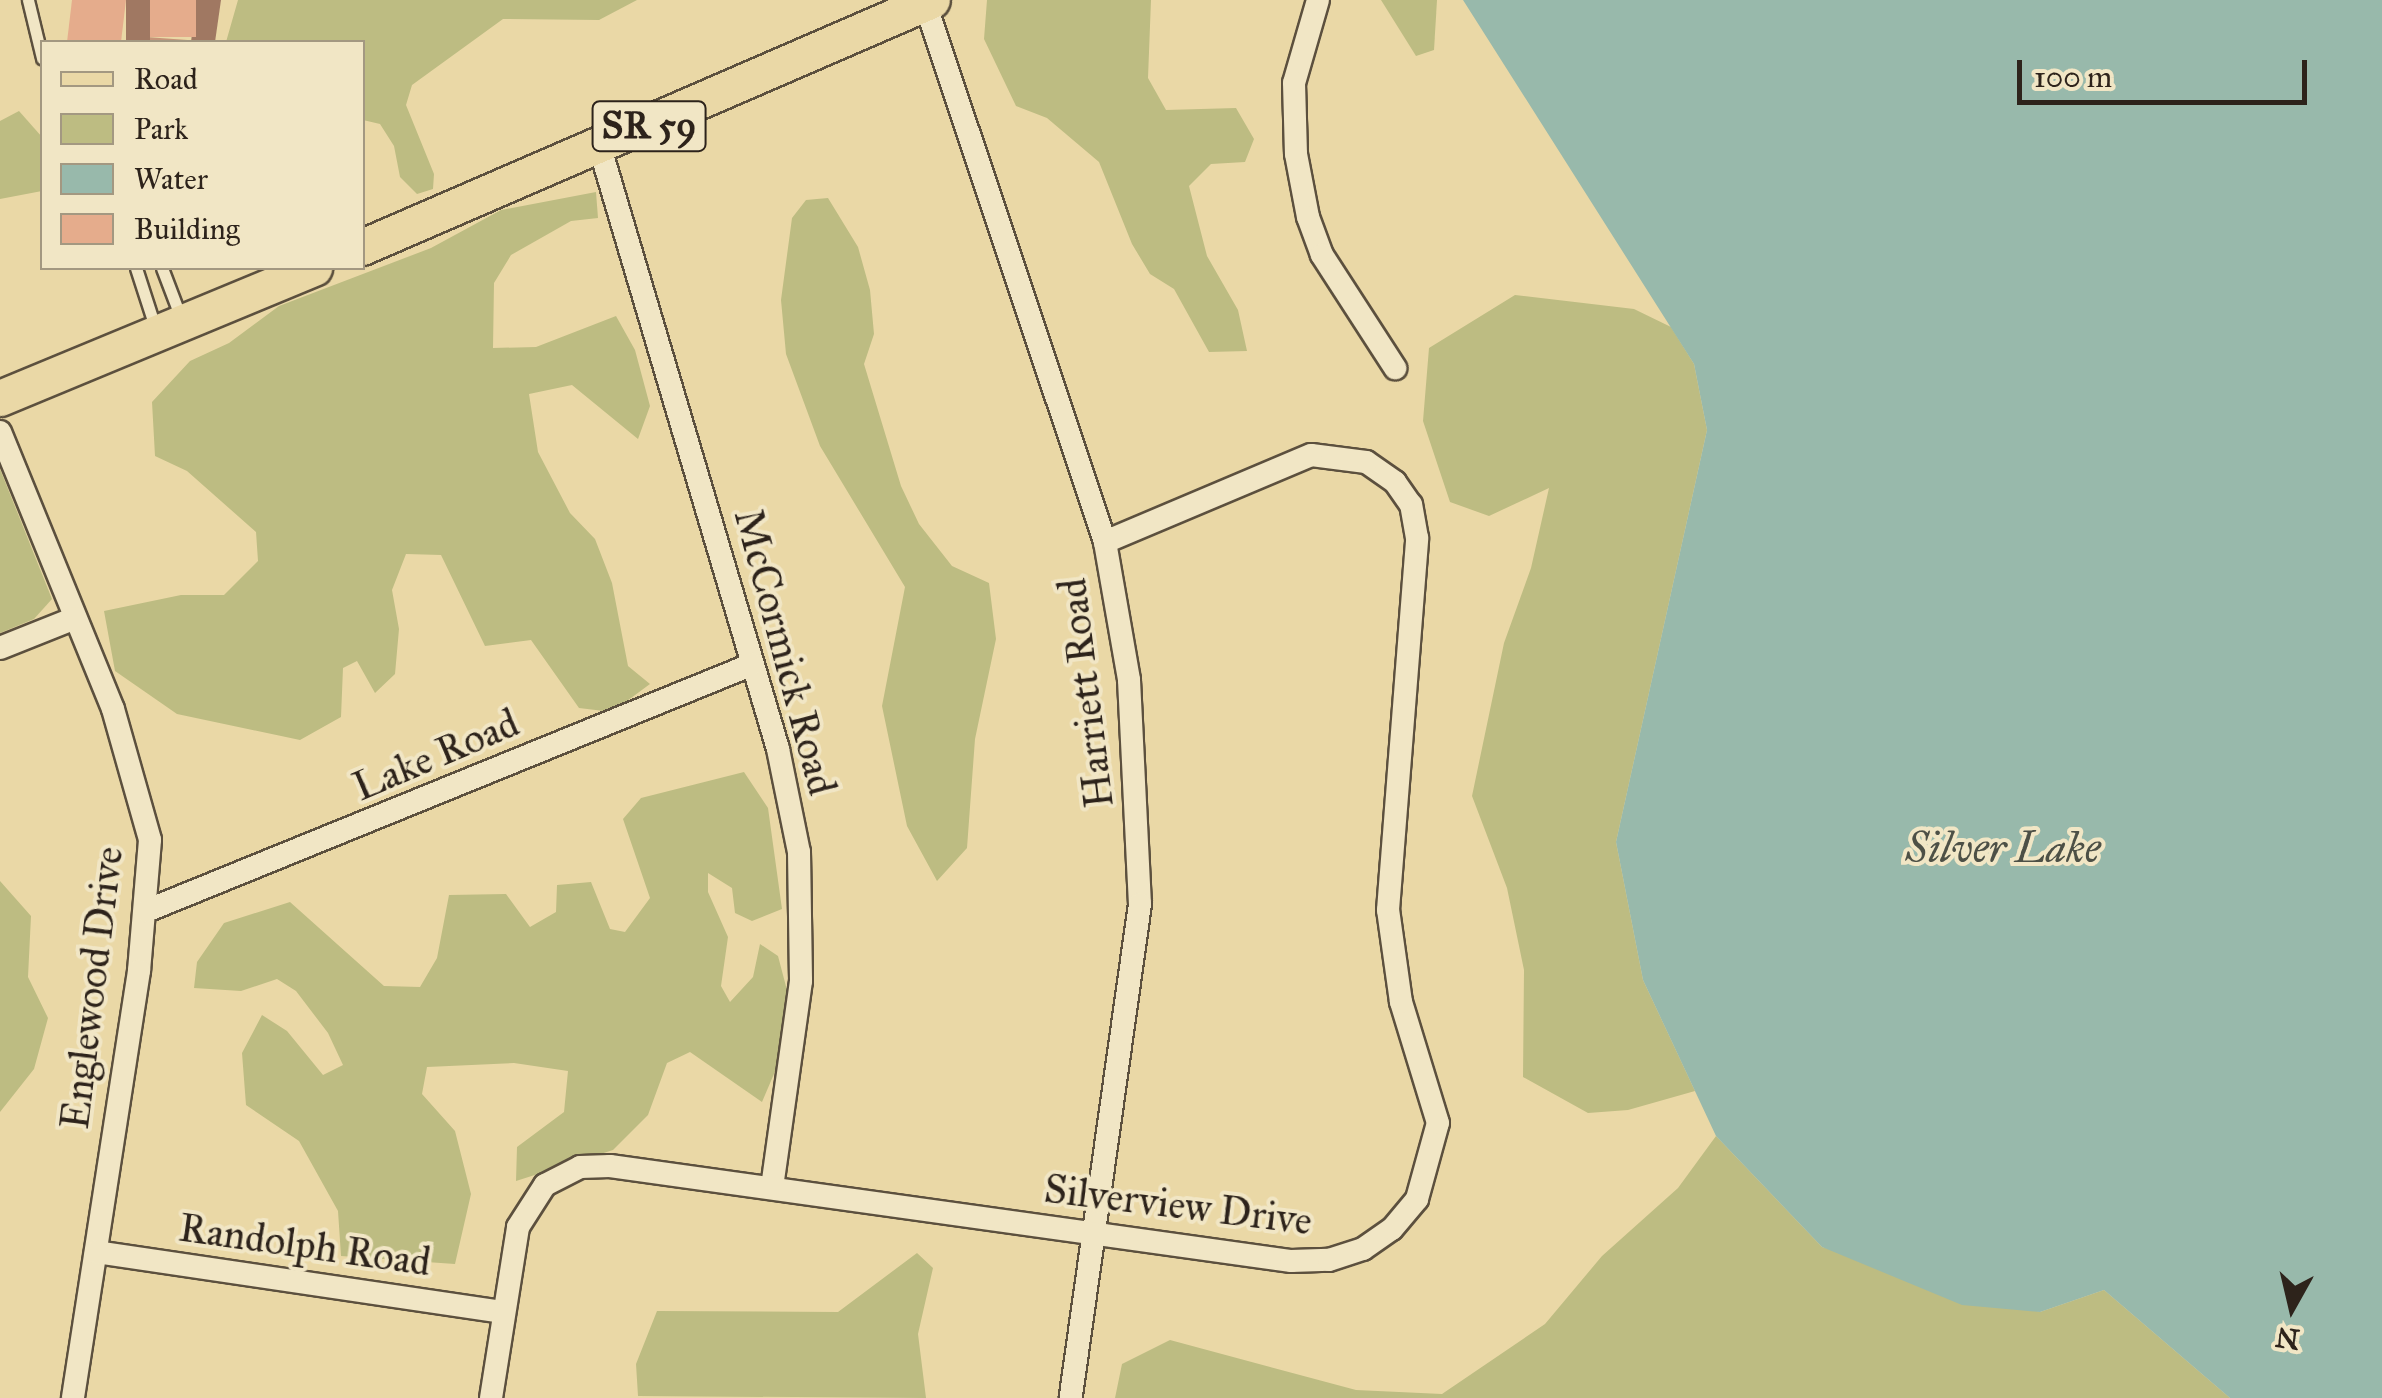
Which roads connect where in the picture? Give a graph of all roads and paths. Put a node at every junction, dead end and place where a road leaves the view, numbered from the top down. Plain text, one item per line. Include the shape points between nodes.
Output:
1 (28, 0) edge
2 (1318, 0) edge
3 (927, 2) edge
4 (40, 50) edge
5 (600, 148) junction
6 (365, 246) edge
7 (137, 270) edge
8 (162, 270) edge
9 (309, 270) edge
10 (170, 328) junction
11 (1395, 368) dead end
12 (0, 398) edge
13 (0, 432) edge
14 (1105, 542) junction
15 (75, 618) junction
16 (0, 648) edge
17 (753, 664) junction
18 (146, 910) junction
19 (772, 1188) junction
20 (1096, 1235) junction
21 (96, 1252) junction
22 (503, 1312) junction
23 (73, 1398) edge
24 (491, 1398) edge
25 (1072, 1398) edge

1 - 4 lane
2 - 11 street via 1294,83 1296,154 1308,217 1322,254
3 - 5 main road, SR 59
3 - 14 street, Harriett Road
5 - 6 main road, SR 59
5 - 17 street, McCormick Road
7 - 10 lane
8 - 10 lane
9 - 10 main road
10 - 12 main road
13 - 15 street, Englewood Drive
14 - 20 street, Harriett Road via 1129,680 1140,904
14 - 20 street, Silverview Drive via 1311,455 1366,462 1395,482 1411,505 1417,538 1388,910 1402,1002 1438,1123 1432,1166 1417,1200 1392,1229 1329,1260
15 - 16 street
15 - 18 street, Englewood Drive via 142,802 150,840
17 - 18 street, Lake Road
17 - 19 street, McCormick Road via 785,780 804,899 801,981
18 - 21 street, Englewood Drive
19 - 20 street, Silverview Drive
19 - 22 street, Silverview Drive via 610,1166 563,1174 524,1212
20 - 25 street, Harriett Road
21 - 22 street, Randolph Road
21 - 23 street, Englewood Drive
22 - 24 street, Silverview Drive

